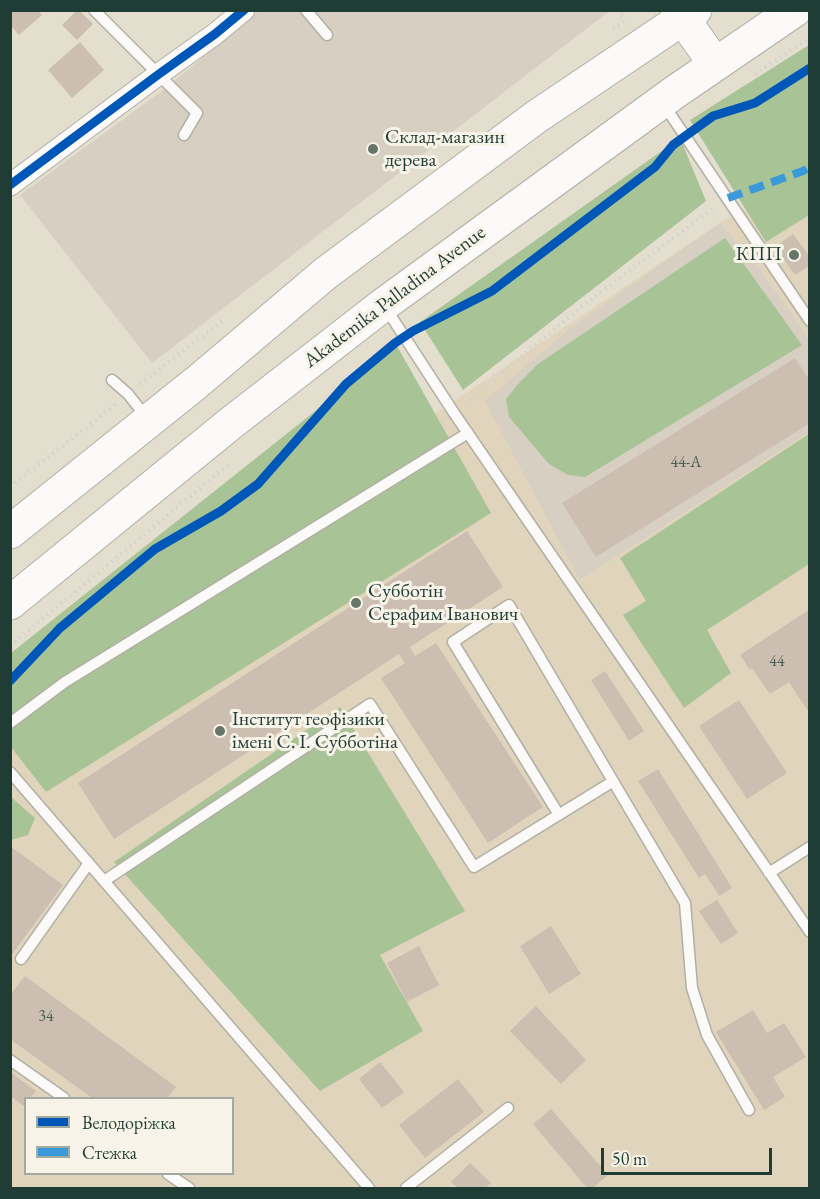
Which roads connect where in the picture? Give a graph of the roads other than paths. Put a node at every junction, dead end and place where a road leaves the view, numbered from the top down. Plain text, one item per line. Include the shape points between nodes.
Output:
1 (94, 10) edge
2 (244, 10) edge
3 (306, 10) edge
4 (795, 10) edge
5 (686, 13) edge
6 (327, 35) dead end
7 (715, 64) junction
8 (159, 74) junction
9 (662, 102) junction
10 (184, 135) dead end
11 (10, 185) edge
12 (383, 305) junction
13 (810, 321) edge
14 (112, 380) dead end
15 (149, 420) junction
16 (468, 433) junction
17 (10, 532) edge
18 (10, 603) edge
19 (10, 723) edge
20 (10, 772) edge
21 (612, 782) junction
22 (559, 815) junction
23 (810, 847) edge
24 (89, 863) junction
25 (769, 873) junction
26 (104, 881) junction
27 (810, 932) edge
28 (21, 959) dead end
29 (10, 1060) edge
30 (63, 1097) edge
31 (508, 1108) dead end
32 (750, 1110) dead end
33 (171, 1175) edge
34 (189, 1188) edge
35 (369, 1188) edge
36 (406, 1188) edge

1 - 8 lane
2 - 8 street
3 - 6 lane
4 - 7 main road, Akademika Palladina Avenue
5 - 7 main road
5 - 15 main road via 536,117 326,273
7 - 9 main road, Akademika Palladina Avenue
8 - 10 lane via 197,113
8 - 11 street
9 - 12 main road, Akademika Palladina Avenue
9 - 13 lane
12 - 16 lane
12 - 18 main road, Akademika Palladina Avenue
14 - 15 lane
15 - 17 main road
16 - 19 lane via 65,682
16 - 25 lane
20 - 24 lane
21 - 22 lane
21 - 22 lane via 509,605 453,642
21 - 32 lane via 685,903 692,988 707,1035
22 - 26 lane via 474,867 370,704
23 - 25 lane
24 - 26 lane
24 - 28 lane
25 - 27 lane
26 - 35 lane
29 - 30 lane
31 - 36 lane
33 - 34 lane

